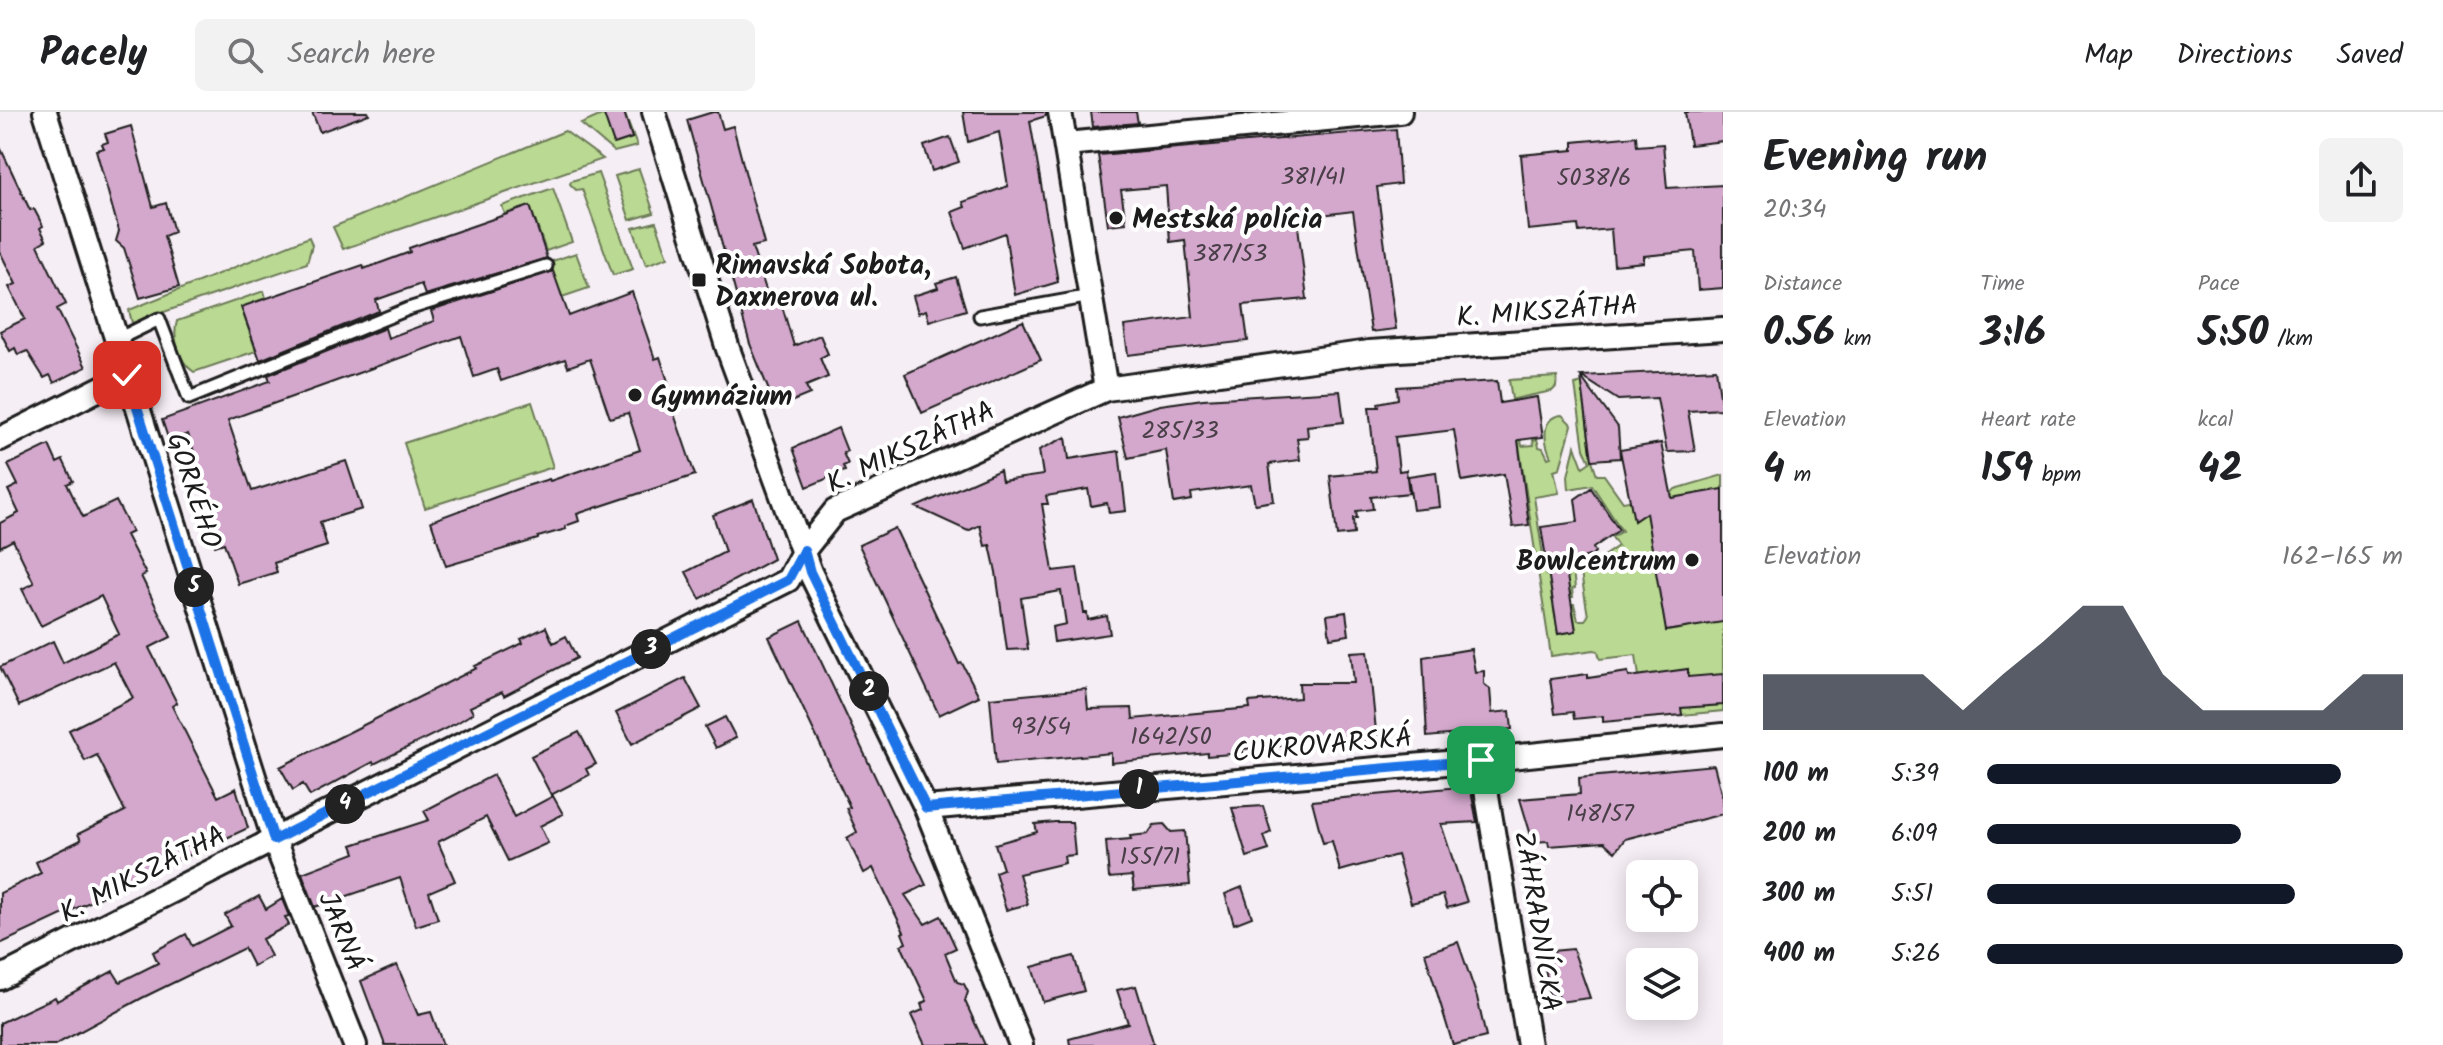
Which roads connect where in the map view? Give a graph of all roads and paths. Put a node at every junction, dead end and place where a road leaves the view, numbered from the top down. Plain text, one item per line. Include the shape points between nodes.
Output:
1 (45, 112) edge
2 (654, 112) edge
3 (1060, 112) edge
4 (1400, 112) edge
5 (1320, 116) edge
6 (1066, 144) junction
7 (546, 266) dead end
8 (1091, 296) junction
9 (980, 316) dead end
10 (1723, 329) edge
11 (115, 340) junction
12 (127, 375) junction
13 (1106, 389) junction
14 (0, 439) edge
15 (804, 550) junction
16 (1723, 735) edge
17 (1481, 760) junction
18 (926, 808) junction
19 (274, 840) junction
20 (0, 978) edge
21 (355, 1045) edge
22 (1021, 1045) edge
23 (1529, 1045) edge

1 - 11 street, GORKÉHO
2 - 15 street via 728,349
3 - 6 street
4 - 5 street
5 - 6 street
6 - 8 street
7 - 11 lane via 408,309 189,398 159,319
8 - 9 lane
8 - 13 street
10 - 13 street, K. MIKSZÁTHA via 1369,352
11 - 12 street, GORKÉHO
12 - 14 street
12 - 19 street, GORKÉHO
13 - 15 street, K. MIKSZÁTHA via 835,511
15 - 18 street
15 - 19 street, K. MIKSZÁTHA via 788,580
16 - 17 street, CUKROVARSKÁ
17 - 18 street, CUKROVARSKÁ
17 - 23 street, ZÁHRADNÍCKA
18 - 22 street
19 - 20 street, K. MIKSZÁTHA
19 - 21 street, JARNÁ

